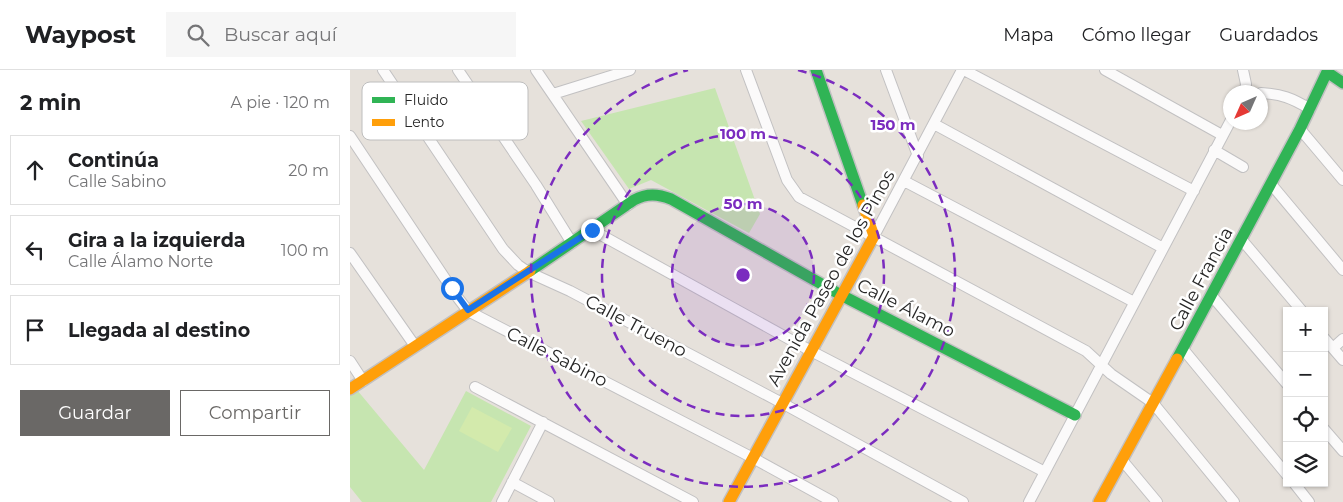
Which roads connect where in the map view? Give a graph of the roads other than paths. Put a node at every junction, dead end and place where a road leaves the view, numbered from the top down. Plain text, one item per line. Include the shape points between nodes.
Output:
1 (383, 70) edge
2 (458, 70) edge
3 (536, 70) edge
4 (630, 70) edge
5 (746, 70) edge
6 (816, 70) edge
7 (886, 70) edge
8 (963, 70) edge
9 (1105, 70) edge
10 (1243, 70) edge
11 (1326, 71) edge
12 (391, 82) edge
13 (466, 82) edge
14 (1343, 83) edge
15 (1246, 85) edge
16 (1268, 93) edge
17 (552, 94) junction
18 (1310, 109) junction
19 (934, 124) junction
20 (1300, 129) junction
21 (1225, 130) edge
22 (1222, 135) junction
23 (350, 136) edge
24 (430, 140) edge
25 (505, 140) edge
26 (1214, 150) junction
27 (918, 156) junction
28 (1243, 167) dead end
29 (1343, 180) edge
30 (904, 181) junction
31 (1271, 184) junction
32 (1194, 191) junction
33 (628, 205) junction
34 (592, 230) junction
35 (874, 236) junction
36 (1242, 240) junction
37 (572, 242) junction
38 (1164, 248) junction
39 (350, 252) edge
40 (1343, 270) edge
41 (528, 272) junction
42 (841, 295) junction
43 (1212, 296) junction
44 (1134, 302) junction
45 (1299, 307) edge
46 (468, 310) junction
47 (1343, 339) edge
48 (1328, 342) edge
49 (415, 346) junction
50 (1333, 348) junction
51 (1183, 349) junction
52 (811, 351) junction
53 (1343, 360) edge
54 (350, 362) edge
55 (1102, 366) junction
56 (1283, 379) edge
57 (363, 381) junction
58 (475, 386) dead end
59 (350, 389) edge
60 (782, 403) junction
61 (1153, 403) junction
62 (1075, 415) junction
63 (543, 422) junction
64 (1328, 434) edge
65 (1343, 451) edge
66 (753, 458) junction
67 (1122, 460) junction
68 (1283, 470) edge
69 (1045, 472) junction
70 (512, 482) junction
71 (1297, 487) edge
72 (502, 502) edge
73 (549, 502) edge
74 (693, 502) edge
75 (729, 502) edge
76 (833, 502) edge
77 (963, 502) edge
78 (1029, 502) edge
79 (1099, 502) edge
80 (1157, 502) edge
81 (1234, 502) edge
82 (1309, 502) edge

1 - 12 street, Calle Trueno
2 - 13 street
3 - 17 street
4 - 17 street
5 - 35 street via 794,192 805,201
6 - 35 street
7 - 27 street
8 - 19 street, Avenida Paseo de los Pinos
8 - 32 street
9 - 22 street
10 - 15 street
11 - 14 street
11 - 18 street, Calle Francia
16 - 18 street via 1285,96
17 - 33 street
18 - 20 street, Calle Francia
19 - 27 street, Avenida Paseo de los Pinos
19 - 38 street
20 - 29 street
20 - 31 street, Calle Francia
21 - 22 street
22 - 26 street
23 - 46 street, Calle Sabino
24 - 41 street, Calle Trueno via 503,249
25 - 37 street
26 - 28 street
26 - 32 street
27 - 30 street, Avenida Paseo de los Pinos
30 - 35 street, Avenida Paseo de los Pinos
30 - 44 street
31 - 36 street, Calle Francia
31 - 40 street
32 - 38 street
33 - 34 street, Calle Álamo
33 - 42 street, Calle Álamo via 642,195 652,193 671,199
34 - 37 street, Calle Álamo
34 - 52 street
35 - 42 street, Avenida Paseo de los Pinos
35 - 55 street via 1077,345
36 - 43 street, Calle Francia
36 - 45 street
37 - 41 street, Calle Álamo
38 - 44 street
39 - 49 street
41 - 46 street, Calle Álamo
41 - 60 street, Calle Trueno
42 - 52 street, Avenida Paseo de los Pinos
42 - 62 street, Calle Álamo
43 - 51 street, Calle Francia
43 - 56 street
44 - 55 street
46 - 49 street, Calle Álamo
46 - 66 street, Calle Sabino
47 - 50 street
48 - 50 street
49 - 57 street, Calle Álamo
50 - 53 street
51 - 61 street, Calle Francia
51 - 68 street
52 - 60 street, Avenida Paseo de los Pinos
52 - 69 street
54 - 57 street
55 - 61 street
55 - 62 street
57 - 59 street, Calle Álamo
58 - 63 street
60 - 66 street, Avenida Paseo de los Pinos
60 - 77 street, Calle Trueno
61 - 67 street, Calle Francia
61 - 81 street
62 - 69 street
63 - 70 street
63 - 74 street
64 - 65 street
66 - 75 street, Avenida Paseo de los Pinos
66 - 76 street, Calle Sabino
67 - 79 street, Calle Francia
67 - 80 street
69 - 78 street
70 - 72 street
70 - 73 street
71 - 82 street

